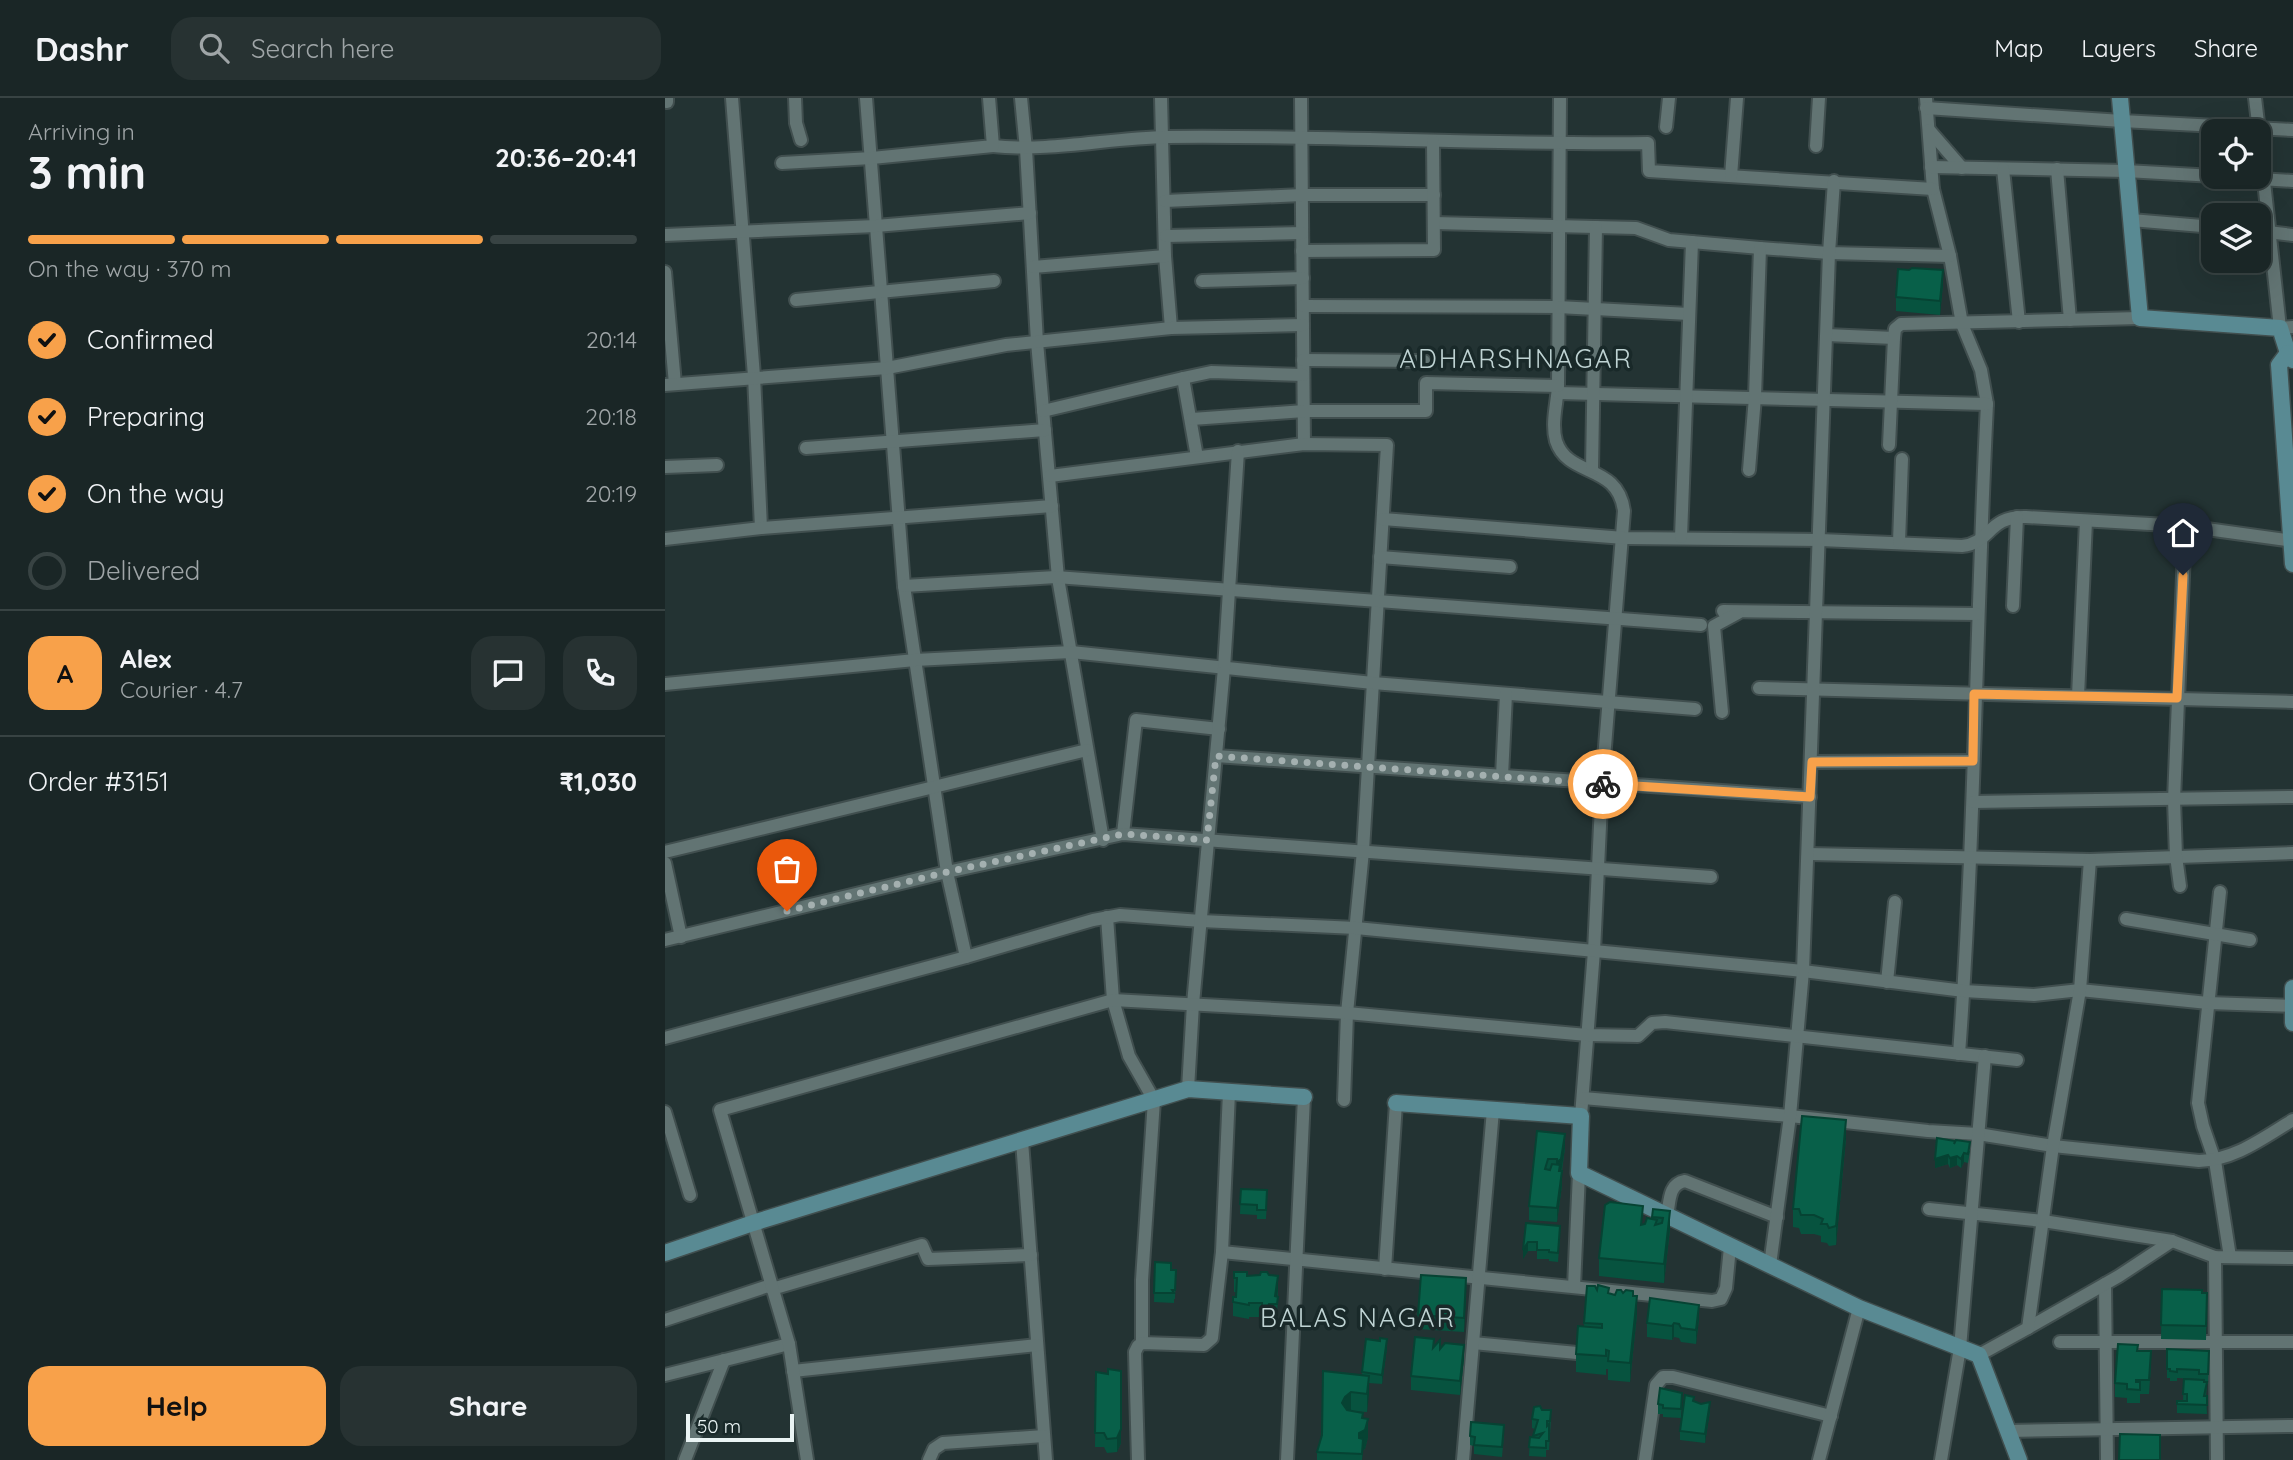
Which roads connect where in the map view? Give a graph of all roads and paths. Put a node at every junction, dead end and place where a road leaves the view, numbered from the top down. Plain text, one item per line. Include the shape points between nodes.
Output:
1 (732, 98) edge
2 (795, 98) edge
3 (866, 98) edge
4 (989, 98) edge
5 (1021, 98) edge
6 (1161, 98) edge
7 (1301, 98) edge
8 (1560, 98) edge
9 (1669, 98) edge
10 (1737, 98) edge
11 (1819, 98) edge
12 (2120, 98) edge
13 (2255, 98) edge
14 (1926, 103) edge
15 (2257, 119) edge
16 (2122, 121) junction
17 (1666, 127) dead end
18 (2201, 127) edge
19 (1928, 130) junction
20 (2293, 130) edge
21 (2271, 131) edge
22 (1163, 137) junction
23 (1301, 138) junction
24 (801, 141) dead end
25 (1433, 141) junction
26 (1560, 144) junction
27 (993, 146) junction
28 (1816, 146) dead end
29 (1026, 149) junction
30 (872, 158) junction
31 (782, 163) dead end
32 (1931, 167) junction
33 (1962, 168) junction
34 (2003, 169) junction
35 (2057, 169) junction
36 (2126, 171) junction
37 (2201, 175) edge
38 (1731, 176) junction
39 (2271, 179) edge
40 (1834, 181) junction
41 (2293, 181) edge
42 (1933, 189) junction
43 (1302, 195) junction
44 (1434, 195) junction
45 (1165, 201) junction
46 (1030, 213) junction
47 (2131, 220) junction
48 (1434, 223) junction
49 (1453, 224) junction
50 (876, 226) junction
51 (1559, 226) junction
52 (2201, 226) edge
53 (1596, 227) junction
54 (743, 232) junction
55 (2271, 232) edge
56 (1302, 233) junction
57 (2293, 234) edge
58 (665, 235) edge
59 (1166, 236) junction
60 (1692, 242) junction
61 (1761, 248) junction
62 (1434, 250) junction
63 (1302, 251) junction
64 (1829, 253) junction
65 (1165, 256) junction
66 (1950, 256) junction
67 (2271, 262) edge
68 (1033, 267) junction
69 (665, 272) edge
70 (1303, 278) junction
71 (994, 281) dead end
72 (1202, 281) dead end
73 (881, 290) junction
74 (796, 299) dead end
75 (1303, 306) junction
76 (1558, 307) junction
77 (1595, 309) junction
78 (1689, 314) junction
79 (2140, 317) junction
80 (2070, 320) junction
81 (2019, 322) junction
82 (1962, 324) junction
83 (1303, 326) junction
84 (2286, 327) edge
85 (1171, 328) junction
86 (1827, 335) junction
87 (1894, 338) junction
88 (1037, 342) junction
89 (2290, 356) edge
90 (1303, 360) junction
91 (1424, 361) dead end
92 (887, 368) junction
93 (1303, 375) junction
94 (754, 376) junction
95 (1183, 378) junction
96 (670, 384) edge
97 (1558, 390) junction
98 (1594, 394) junction
99 (1686, 396) junction
100 (1755, 397) junction
101 (1825, 399) junction
102 (1891, 401) junction
103 (1987, 404) junction
104 (1044, 411) junction
105 (1304, 411) junction
106 (1192, 419) junction
107 (1045, 430) junction
108 (893, 442) junction
109 (1304, 444) junction
110 (1889, 445) dead end
111 (806, 448) dead end
112 (1238, 451) junction
113 (1197, 457) junction
114 (1902, 459) dead end
115 (717, 465) dead end
116 (665, 467) edge
117 (1592, 470) junction
118 (1749, 470) dead end
119 (1050, 476) junction
120 (1052, 506) junction
121 (899, 517) junction
122 (2017, 517) junction
123 (1383, 519) junction
124 (2085, 521) junction
125 (2185, 526) junction
126 (761, 528) junction
127 (1681, 537) junction
128 (1623, 538) junction
129 (665, 539) edge
130 (1820, 540) junction
131 (1980, 541) junction
132 (2292, 541) edge
133 (1899, 542) junction
134 (1380, 557) junction
135 (2293, 564) edge
136 (1510, 567) dead end
137 (1058, 578) junction
138 (904, 586) junction
139 (1230, 591) junction
140 (1378, 602) junction
141 (2013, 606) dead end
142 (1723, 611) dead end
143 (1739, 612) junction
144 (1817, 613) junction
145 (1977, 614) junction
146 (1614, 621) junction
147 (1701, 625) dead end
148 (1071, 652) junction
149 (915, 660) junction
150 (1224, 668) junction
151 (1373, 683) junction
152 (665, 684) edge
153 (1759, 688) dead end
154 (1815, 690) junction
155 (1506, 694) junction
156 (1974, 694) junction
157 (2078, 696) junction
158 (2177, 698) junction
159 (1608, 702) junction
160 (2293, 702) edge
161 (1695, 709) dead end
162 (1722, 712) dead end
163 (1219, 729) junction
164 (1087, 750) junction
165 (1216, 756) junction
166 (1973, 761) junction
167 (1812, 762) junction
168 (1368, 766) junction
169 (1502, 776) junction
170 (1602, 784) junction
171 (934, 787) junction
172 (1810, 797) junction
173 (2293, 797) edge
174 (2175, 800) junction
175 (1973, 802) junction
176 (1123, 834) junction
177 (1103, 840) junction
178 (1207, 840) junction
179 (1363, 851) junction
180 (665, 852) edge
181 (1808, 853) junction
182 (2293, 853) edge
183 (2176, 856) junction
184 (1969, 857) junction
185 (2090, 860) junction
186 (665, 863) edge
187 (1598, 868) junction
188 (947, 872) junction
189 (1711, 877) dead end
190 (2180, 886) dead end
191 (2220, 892) dead end
192 (1895, 902) dead end
193 (1107, 918) junction
194 (2126, 919) dead end
195 (1201, 921) junction
196 (1356, 928) junction
197 (2215, 934) junction
198 (681, 937) junction
199 (665, 940) edge
200 (2251, 940) dead end
201 (1594, 951) junction
202 (966, 957) junction
203 (1803, 971) junction
204 (1887, 982) junction
205 (2293, 988) edge
206 (2080, 990) junction
207 (1963, 991) junction
208 (1113, 1000) junction
209 (2209, 1003) junction
210 (1193, 1004) junction
211 (2293, 1012) edge
212 (1347, 1013) junction
213 (1587, 1035) junction
214 (1797, 1035) junction
215 (665, 1038) edge
216 (1959, 1054) junction
217 (1985, 1056) junction
218 (2017, 1060) dead end
219 (1188, 1089) junction
220 (1229, 1092) junction
221 (1304, 1097) joint
222 (1583, 1098) junction
223 (1154, 1100) junction
224 (1343, 1100) dead end
225 (1396, 1103) joint
226 (1493, 1110) junction
227 (665, 1112) edge
228 (1581, 1116) junction
229 (1790, 1116) junction
230 (2293, 1121) edge
231 (1978, 1133) junction
232 (1022, 1141) junction
233 (2053, 1146) junction
234 (670, 1148) edge
235 (2215, 1161) junction
236 (1579, 1173) junction
237 (689, 1195) dead end
238 (1929, 1209) dead end
239 (1972, 1213) junction
240 (1667, 1216) junction
241 (1777, 1217) junction
242 (2043, 1221) junction
243 (753, 1223) junction
244 (2172, 1241) junction
245 (1730, 1247) junction
246 (1221, 1252) junction
247 (665, 1253) edge
248 (1031, 1255) junction
249 (2215, 1257) junction
250 (2230, 1257) junction
251 (2293, 1258) edge
252 (1297, 1260) junction
253 (1770, 1265) junction
254 (1385, 1269) junction
255 (1479, 1278) junction
256 (2105, 1284) junction
257 (772, 1287) junction
258 (1574, 1287) junction
259 (1859, 1308) junction
260 (665, 1320) edge
261 (2028, 1328) junction
262 (2060, 1342) dead end
263 (2105, 1342) junction
264 (2216, 1342) junction
265 (2293, 1342) edge
266 (1142, 1343) junction
267 (1473, 1343) junction
268 (789, 1344) junction
269 (1037, 1345) junction
270 (1960, 1348) junction
271 (1577, 1353) edge
272 (1979, 1355) junction
273 (724, 1360) junction
274 (793, 1371) junction
275 (665, 1375) edge
276 (1831, 1416) junction
277 (2293, 1426) edge
278 (2217, 1427) junction
279 (2106, 1429) junction
280 (2007, 1430) junction
281 (1044, 1436) junction
282 (685, 1460) edge
283 (807, 1460) edge
284 (929, 1460) edge
285 (1046, 1460) edge
286 (1138, 1460) edge
287 (1287, 1460) edge
288 (1463, 1460) edge
289 (1645, 1460) edge
290 (1819, 1460) edge
291 (1941, 1460) edge
292 (2018, 1460) edge
293 (2107, 1460) edge
294 (2217, 1460) edge

1 - 54 street
2 - 24 street
3 - 30 street
4 - 27 street
5 - 29 street
6 - 22 street
7 - 23 street
8 - 26 street
9 - 17 street
10 - 38 street
11 - 28 street
12 - 16 street
13 - 15 street
14 - 16 street
14 - 19 street
16 - 18 street
16 - 36 street
19 - 32 street
19 - 33 street
20 - 21 street
22 - 23 street
22 - 29 street
22 - 45 street
23 - 25 street
23 - 43 street
25 - 26 street
25 - 44 street
26 - 38 street via 1648,143 1649,171
26 - 51 street
27 - 29 street
27 - 30 street
29 - 46 street
30 - 31 street
30 - 50 street
32 - 33 street
32 - 42 street
33 - 34 street
34 - 35 street
34 - 81 street
35 - 36 street
35 - 80 street
36 - 37 street
36 - 47 street
38 - 40 street
39 - 41 street
40 - 42 street
40 - 64 street
42 - 66 street
43 - 44 street
43 - 45 street
43 - 56 street
44 - 48 street
45 - 59 street
46 - 50 street
46 - 68 street
47 - 52 street
47 - 79 street
48 - 49 street
48 - 62 street
49 - 51 street
49 - 62 street
50 - 54 street
50 - 73 street
51 - 53 street
51 - 76 street
53 - 60 street via 1636,228 1661,238
53 - 77 street
54 - 58 street
54 - 94 street
55 - 57 street
56 - 59 street
56 - 63 street
59 - 65 street
60 - 61 street
60 - 78 street
61 - 64 street
61 - 100 street
62 - 63 street
63 - 70 street
64 - 66 street
64 - 86 street
65 - 68 street
65 - 85 street
66 - 82 street
67 - 84 street
68 - 88 street
69 - 96 street
70 - 72 street
70 - 75 street
71 - 73 street
73 - 74 street
73 - 92 street
75 - 76 street
75 - 83 street
76 - 77 street
76 - 97 street
77 - 78 street
77 - 98 street
78 - 99 street
79 - 80 street
79 - 84 street
80 - 81 street
81 - 82 street
82 - 87 street via 1907,323 1895,329
82 - 103 street via 1981,370
83 - 85 street
83 - 90 street
84 - 89 street
85 - 88 street
86 - 87 street
86 - 101 street
87 - 102 street
88 - 92 street
88 - 104 street
89 - 132 street via 2279,365
90 - 91 street
90 - 93 street
92 - 94 street
92 - 108 street
93 - 95 street via 1211,372
93 - 105 street
94 - 96 street
94 - 126 street
95 - 104 street
95 - 106 street
97 - 98 street
97 - 105 street via 1426,383 1426,411
97 - 117 street via 1557,444 1567,458
98 - 99 street
98 - 117 street
99 - 100 street
99 - 127 street
100 - 101 street
100 - 118 street
101 - 102 street
101 - 130 street
102 - 103 street
102 - 110 street
103 - 131 street
104 - 107 street
105 - 106 street
105 - 109 street
106 - 113 street
107 - 108 street
107 - 119 street
108 - 111 street
108 - 121 street
109 - 112 street
109 - 123 street via 1387,446
112 - 113 street
112 - 139 street
113 - 119 street
114 - 133 street
115 - 116 street
117 - 128 street via 1621,493
119 - 120 street
120 - 121 street
120 - 137 street
121 - 126 street
121 - 138 street
122 - 124 street
122 - 131 street via 1997,523
122 - 141 street
123 - 128 street
123 - 134 street
124 - 125 street
124 - 157 street
125 - 132 street
125 - 158 street
126 - 129 street
127 - 128 street
127 - 130 street
128 - 146 street
130 - 133 street
130 - 144 street
131 - 133 street via 1962,546
131 - 145 street
132 - 135 street
134 - 136 street
134 - 140 street
137 - 138 street
137 - 139 street
137 - 148 street
138 - 149 street
139 - 140 street
139 - 150 street
140 - 146 street
140 - 151 street
142 - 143 street
143 - 144 street
143 - 162 street via 1714,626
144 - 145 street
144 - 154 street
145 - 156 street
146 - 147 street
146 - 159 street
148 - 149 street
148 - 150 street
148 - 164 street
149 - 152 street
149 - 171 street
150 - 151 street
150 - 163 street
151 - 155 street
151 - 168 street
153 - 154 street
154 - 156 street
154 - 167 street
155 - 159 street
155 - 169 street
156 - 157 street
156 - 166 street
157 - 158 street
158 - 160 street
158 - 174 street
159 - 161 street
159 - 170 street
163 - 165 street
163 - 176 street via 1136,720
164 - 171 street
164 - 177 street
165 - 168 street
165 - 178 street
166 - 167 street
166 - 175 street
167 - 172 street
168 - 169 street
168 - 179 street
169 - 170 street
170 - 172 street
170 - 187 street
171 - 180 street
171 - 188 street
172 - 181 street
173 - 174 street
174 - 175 street
174 - 183 street
175 - 184 street
176 - 177 street
176 - 178 street
177 - 188 street
178 - 179 street
178 - 195 street
179 - 187 street
179 - 196 street
181 - 184 street
181 - 203 street
182 - 183 street
183 - 185 street
183 - 190 street
184 - 185 street
184 - 207 street
185 - 206 street
186 - 198 street
187 - 189 street
187 - 201 street
188 - 198 street
188 - 202 street
191 - 197 street
192 - 204 street
193 - 195 street via 1146,915
193 - 202 street
193 - 208 street
194 - 197 street
195 - 196 street
195 - 210 street
196 - 201 street
196 - 212 street
197 - 200 street
197 - 209 street
198 - 199 street
201 - 203 street
201 - 213 street
202 - 215 street
203 - 204 street
203 - 214 street
204 - 207 street
205 - 211 street
206 - 207 street via 2034,995
206 - 209 street
206 - 233 street
207 - 216 street
208 - 210 street
208 - 223 street via 1129,1056
208 - 243 street via 720,1110
209 - 211 street
209 - 235 street via 2198,1103
210 - 212 street
210 - 219 street
212 - 213 street
212 - 224 street
213 - 214 street via 1638,1035 1652,1023 1665,1022
213 - 222 street
214 - 216 street
214 - 229 street
216 - 217 street
217 - 218 street
217 - 231 street
219 - 220 street
219 - 223 street
220 - 221 street
220 - 246 street
221 - 252 street
222 - 228 street
222 - 229 street
223 - 232 street
223 - 266 street
225 - 226 street
225 - 254 street
226 - 228 street
226 - 255 street
227 - 234 street
228 - 236 street
229 - 231 street
229 - 241 street
230 - 235 street
231 - 233 street
231 - 239 street
232 - 243 street
232 - 248 street
233 - 235 street
233 - 242 street
234 - 237 street
235 - 250 street
236 - 240 street
236 - 258 street
238 - 239 street
239 - 242 street
239 - 270 street
240 - 241 street via 1672,1188 1685,1181
240 - 245 street
241 - 253 street
242 - 244 street
242 - 261 street
243 - 247 street
243 - 257 street
244 - 249 street
244 - 256 street
245 - 253 street
245 - 258 street via 1721,1299
246 - 252 street
246 - 266 street via 1209,1342
248 - 257 street via 928,1259 922,1245
248 - 269 street
249 - 250 street
249 - 264 street
250 - 251 street
252 - 254 street
252 - 287 street
253 - 259 street
254 - 255 street
255 - 258 street
255 - 267 street
256 - 261 street
256 - 263 street
257 - 260 street
257 - 268 street
259 - 270 street
259 - 276 street
261 - 272 street
262 - 263 street
263 - 264 street
263 - 279 street
264 - 265 street
264 - 278 street
266 - 286 street via 1135,1352
267 - 271 street
267 - 288 street
268 - 273 street
268 - 274 street
269 - 274 street
269 - 281 street
270 - 272 street
270 - 291 street
272 - 280 street
273 - 275 street
273 - 282 street
274 - 283 street
276 - 289 street via 1663,1377 1656,1385
276 - 290 street
277 - 278 street
278 - 279 street
278 - 294 street
279 - 280 street
279 - 293 street
280 - 292 street
281 - 284 street via 943,1443
281 - 285 street

